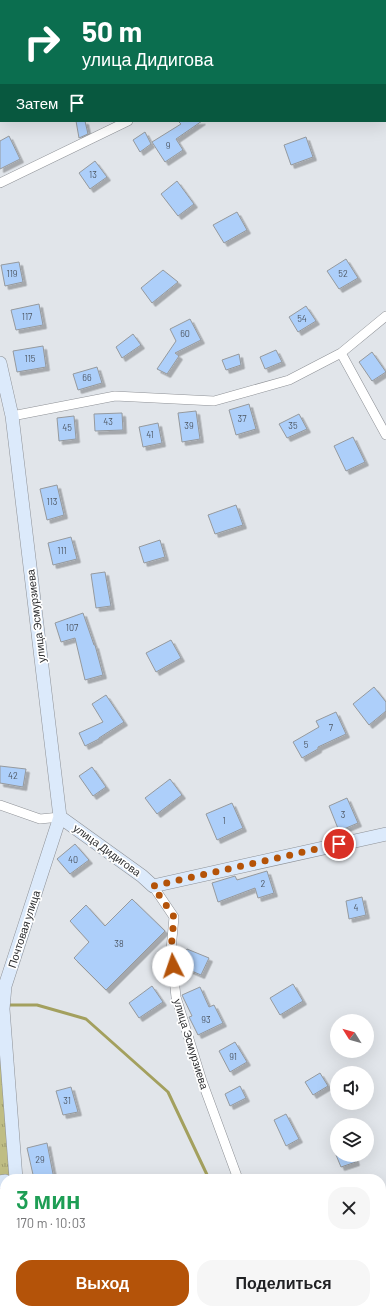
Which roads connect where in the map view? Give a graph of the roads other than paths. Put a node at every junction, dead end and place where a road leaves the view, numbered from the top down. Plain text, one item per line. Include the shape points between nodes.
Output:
1 (126, 122) edge
2 (0, 182) edge
3 (386, 316) edge
4 (341, 353) junction
5 (0, 363) edge
6 (12, 416) junction
7 (386, 435) edge
8 (0, 805) edge
9 (60, 817) junction
10 (386, 834) edge
11 (153, 886) junction
12 (16, 1174) edge
13 (236, 1174) edge

1 - 2 street
3 - 4 street
4 - 6 street via 289,380 214,401 115,396
4 - 7 street
5 - 6 street, улица Эсмурзиева
6 - 9 street, улица Эсмурзиева
8 - 9 street via 40,819
9 - 11 street, улица Дидигова
9 - 12 street, Почтовая улица via 4,998
10 - 11 street
11 - 13 street, улица Эсмурзиева via 174,917 171,950 176,997 202,1081

